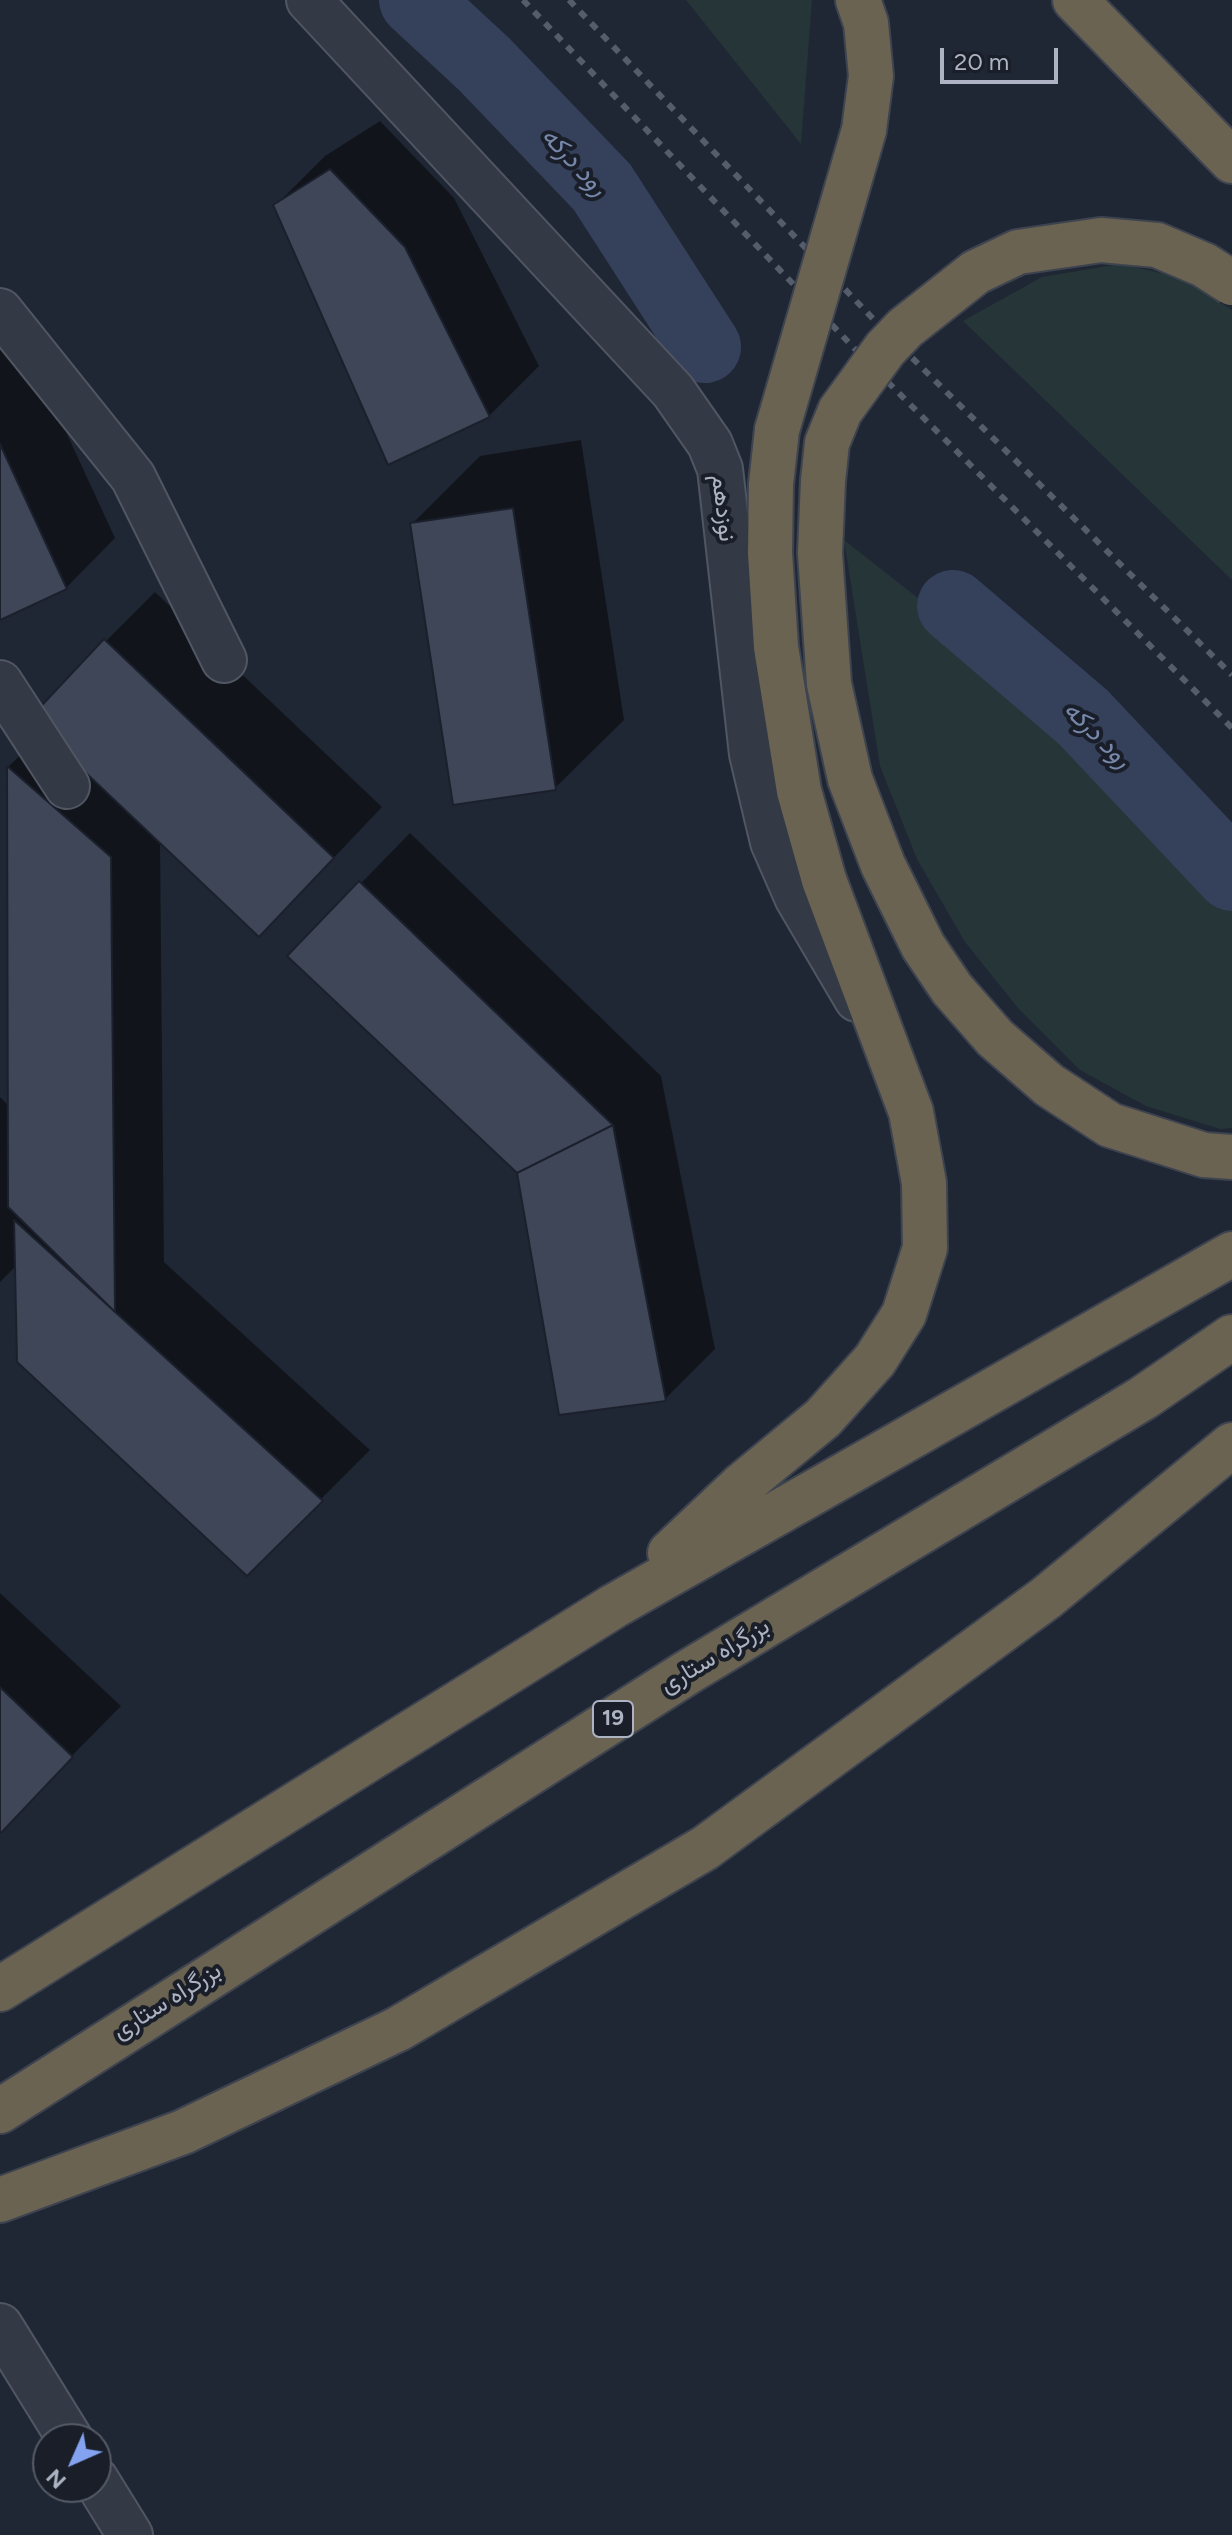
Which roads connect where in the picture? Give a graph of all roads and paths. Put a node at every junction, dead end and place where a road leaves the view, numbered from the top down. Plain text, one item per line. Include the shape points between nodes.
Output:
1 (309, 0) edge
2 (858, 0) edge
3 (1075, 0) edge
4 (1232, 161) edge
5 (1232, 283) edge
6 (0, 311) edge
7 (224, 660) dead end
8 (0, 683) edge
9 (67, 786) dead end
10 (885, 1044) junction
11 (1232, 1157) edge
12 (1232, 1254) edge
13 (1232, 1337) edge
14 (1232, 1445) edge
15 (614, 1606) junction
16 (0, 1989) edge
17 (0, 2111) edge
18 (0, 2200) edge
19 (0, 2326) edge
20 (60, 2423) edge
21 (110, 2503) edge
22 (130, 2535) edge

1 - 10 street, نوزدهم via 699,423 720,469 752,754 773,842 797,897
2 - 10 highway, bridge via 866,23 871,76 864,130 777,430 770,553 776,647 799,791 824,880
3 - 4 highway
5 - 11 highway, bridge via 1157,245 1101,240 1018,252 976,272 905,328 840,411 827,443 820,553 829,684 850,779 883,865 923,946 952,989 995,1038 1049,1085 1110,1125 1204,1155
6 - 7 street via 133,477
8 - 9 street
10 - 15 highway via 911,1112 924,1183 925,1248 904,1314 875,1360 823,1418 742,1485
12 - 15 highway
13 - 17 highway, بزرگراه ستاری / 19 via 1143,1398 688,1672
14 - 18 highway via 1046,1598 705,1848 398,2029 183,2132
15 - 16 highway
19 - 20 street
21 - 22 street

